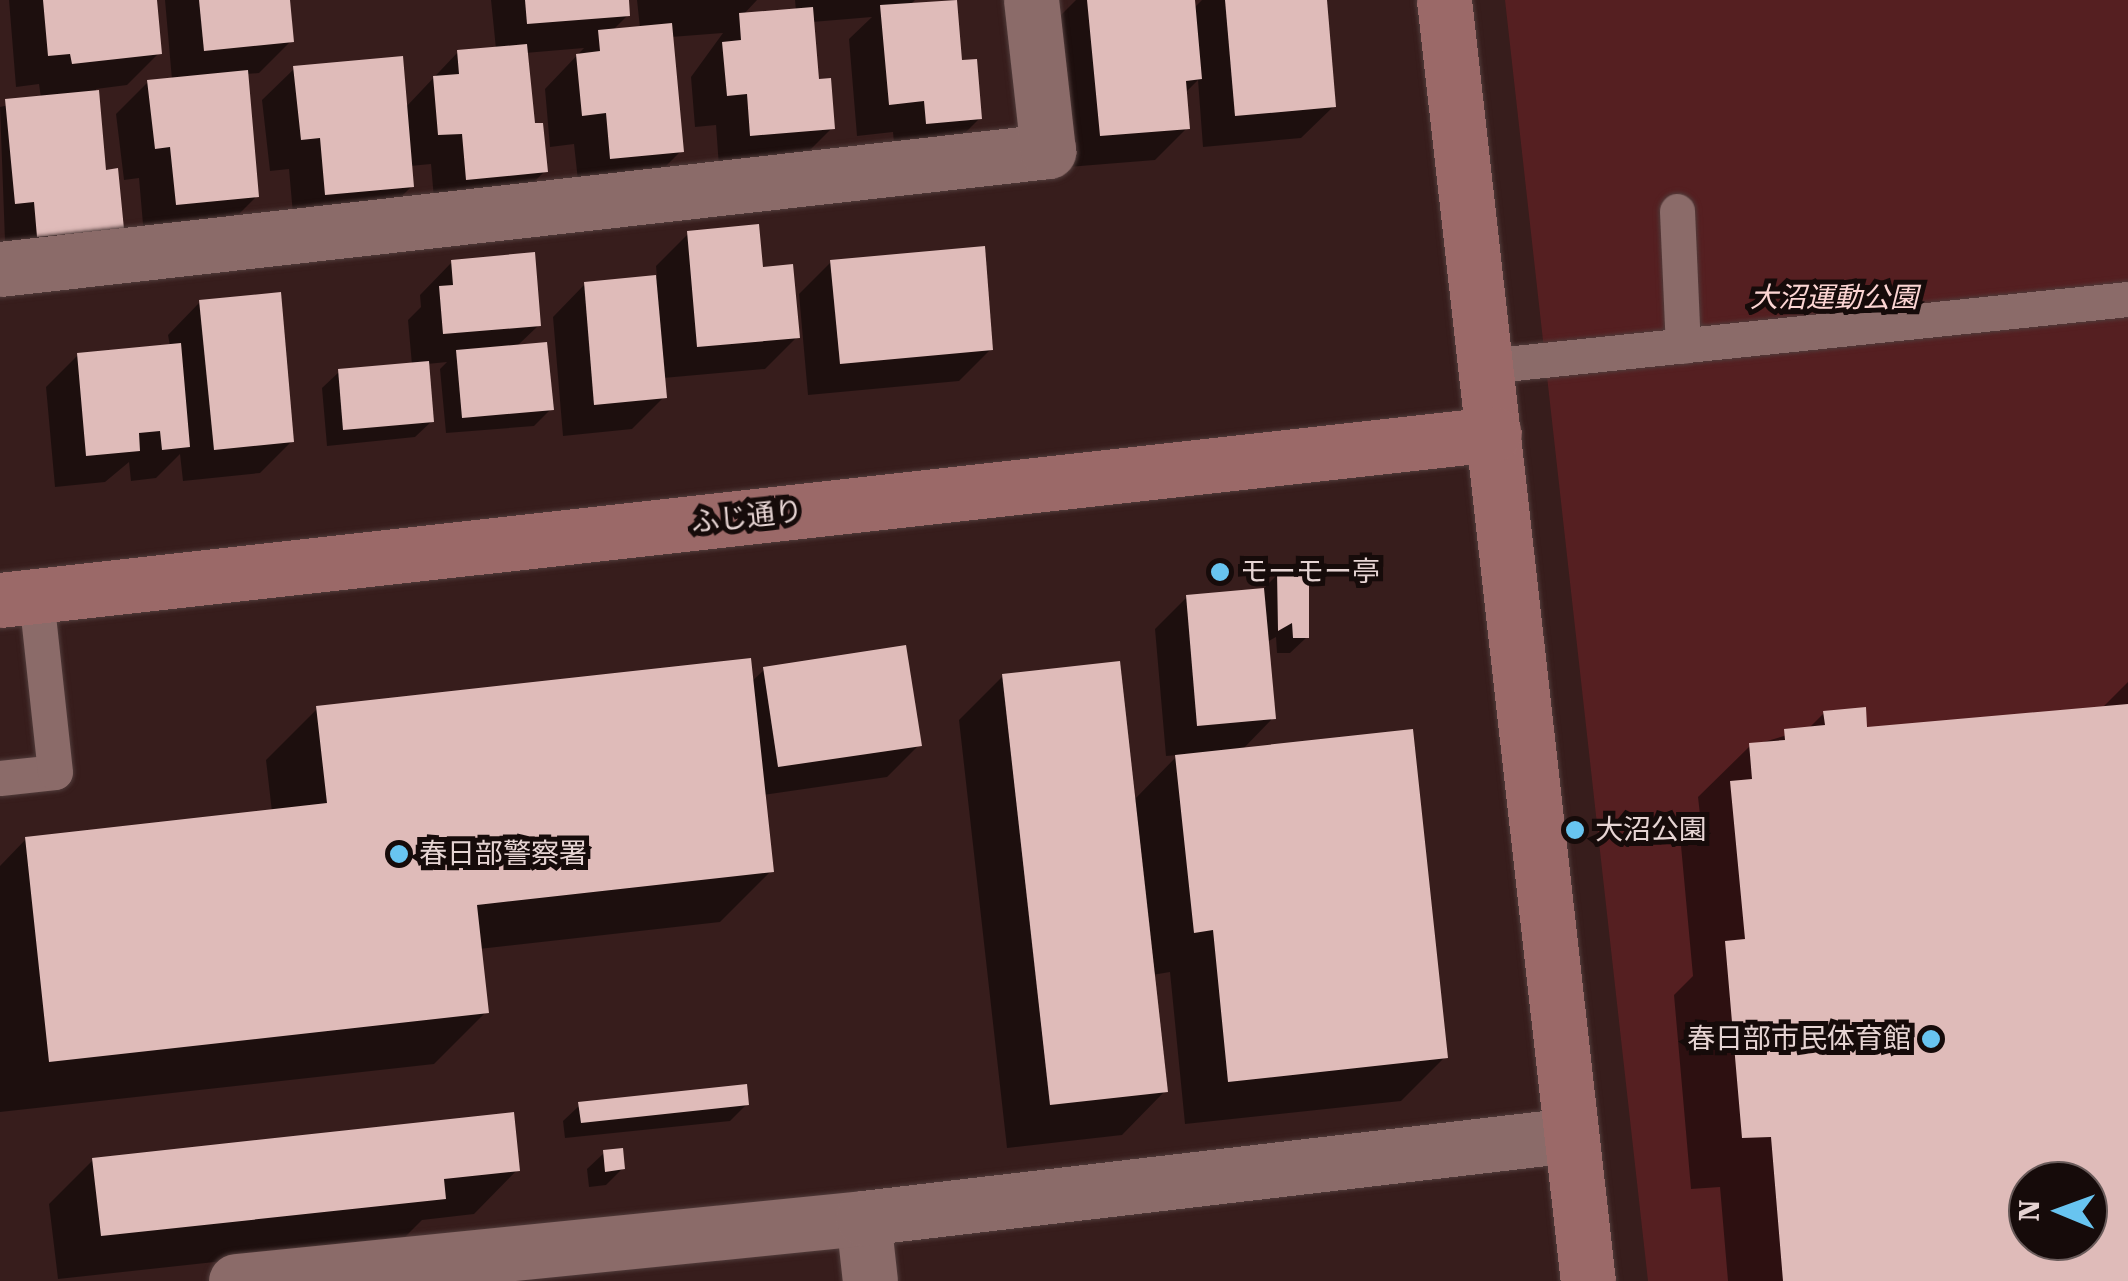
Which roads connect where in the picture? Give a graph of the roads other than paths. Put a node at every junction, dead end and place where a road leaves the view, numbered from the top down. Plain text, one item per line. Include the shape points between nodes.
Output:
1 (1031, 0) edge
2 (1444, 0) edge
3 (1677, 212) dead end
4 (0, 269) edge
5 (2128, 299) edge
6 (1683, 346) junction
7 (1486, 366) junction
8 (1494, 434) junction
9 (18, 598) edge
10 (0, 778) edge
11 (1570, 1135) junction
12 (863, 1218) junction
13 (264, 1280) edge
14 (870, 1281) edge
15 (1588, 1281) edge

1 - 4 street via 1048,151
2 - 7 street
3 - 6 lane
5 - 6 lane
6 - 7 lane
7 - 8 street
8 - 9 street, ふじ通り
8 - 11 street
9 - 10 lane via 56,772
11 - 12 street
11 - 15 street
12 - 13 street
12 - 14 street

